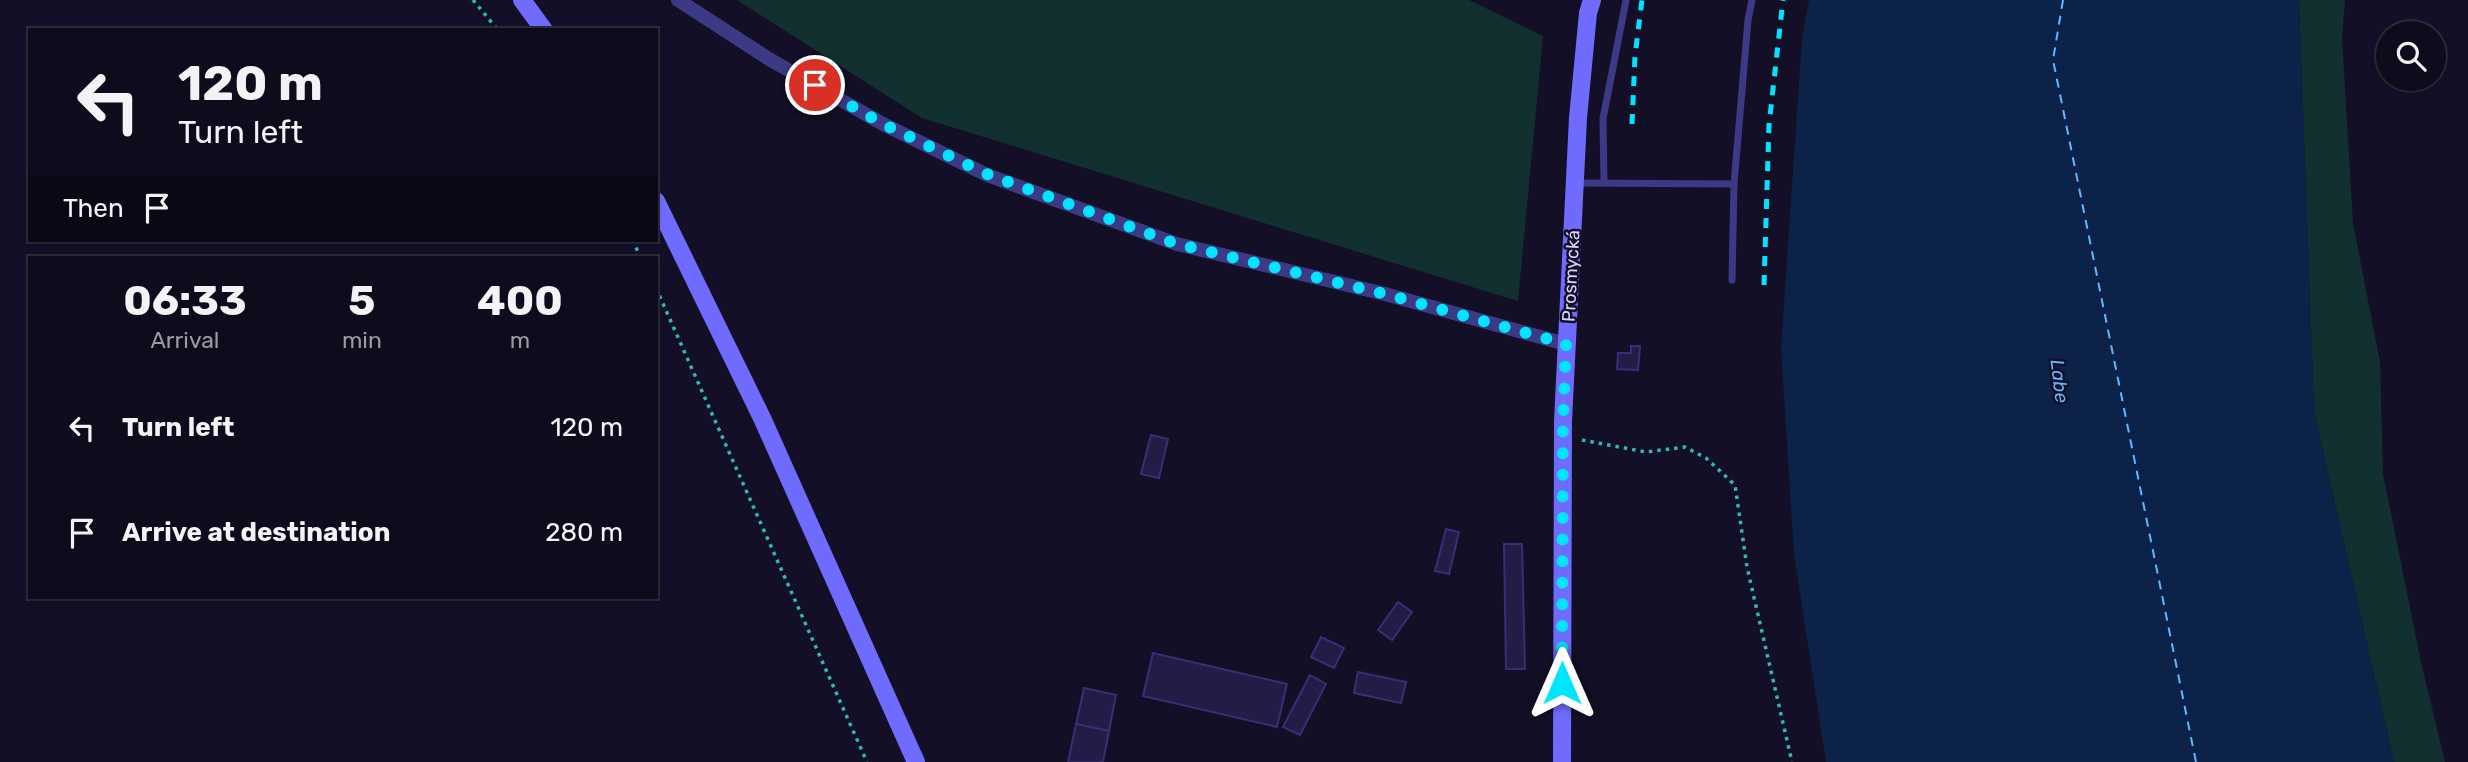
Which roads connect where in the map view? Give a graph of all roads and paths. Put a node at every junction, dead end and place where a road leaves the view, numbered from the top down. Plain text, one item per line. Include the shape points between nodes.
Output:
1 (473, 0) edge
2 (522, 0) edge
3 (678, 0) edge
4 (1591, 0) edge
5 (1626, 0) edge
6 (1752, 0) edge
7 (496, 28) edge
8 (543, 28) edge
9 (1576, 183) junction
10 (1604, 183) junction
11 (1734, 184) junction
12 (658, 205) edge
13 (1732, 280) dead end
14 (658, 292) edge
15 (1566, 344) junction
16 (1563, 421) junction
17 (867, 762) edge
18 (916, 762) edge
19 (1562, 762) edge
20 (1792, 762) edge

1 - 7 path
2 - 8 street
3 - 15 street via 883,124 987,174 1177,244
4 - 9 street, Prosmycká
5 - 10 lane via 1603,119
6 - 11 lane
9 - 10 lane
9 - 15 street, Prosmycká
10 - 11 lane
11 - 13 lane
12 - 18 street via 762,418
14 - 17 path
15 - 16 street, Prosmycká
16 - 19 street, Prosmycká
16 - 20 path via 1584,442 1646,452 1685,447 1706,458 1735,485 1747,567

